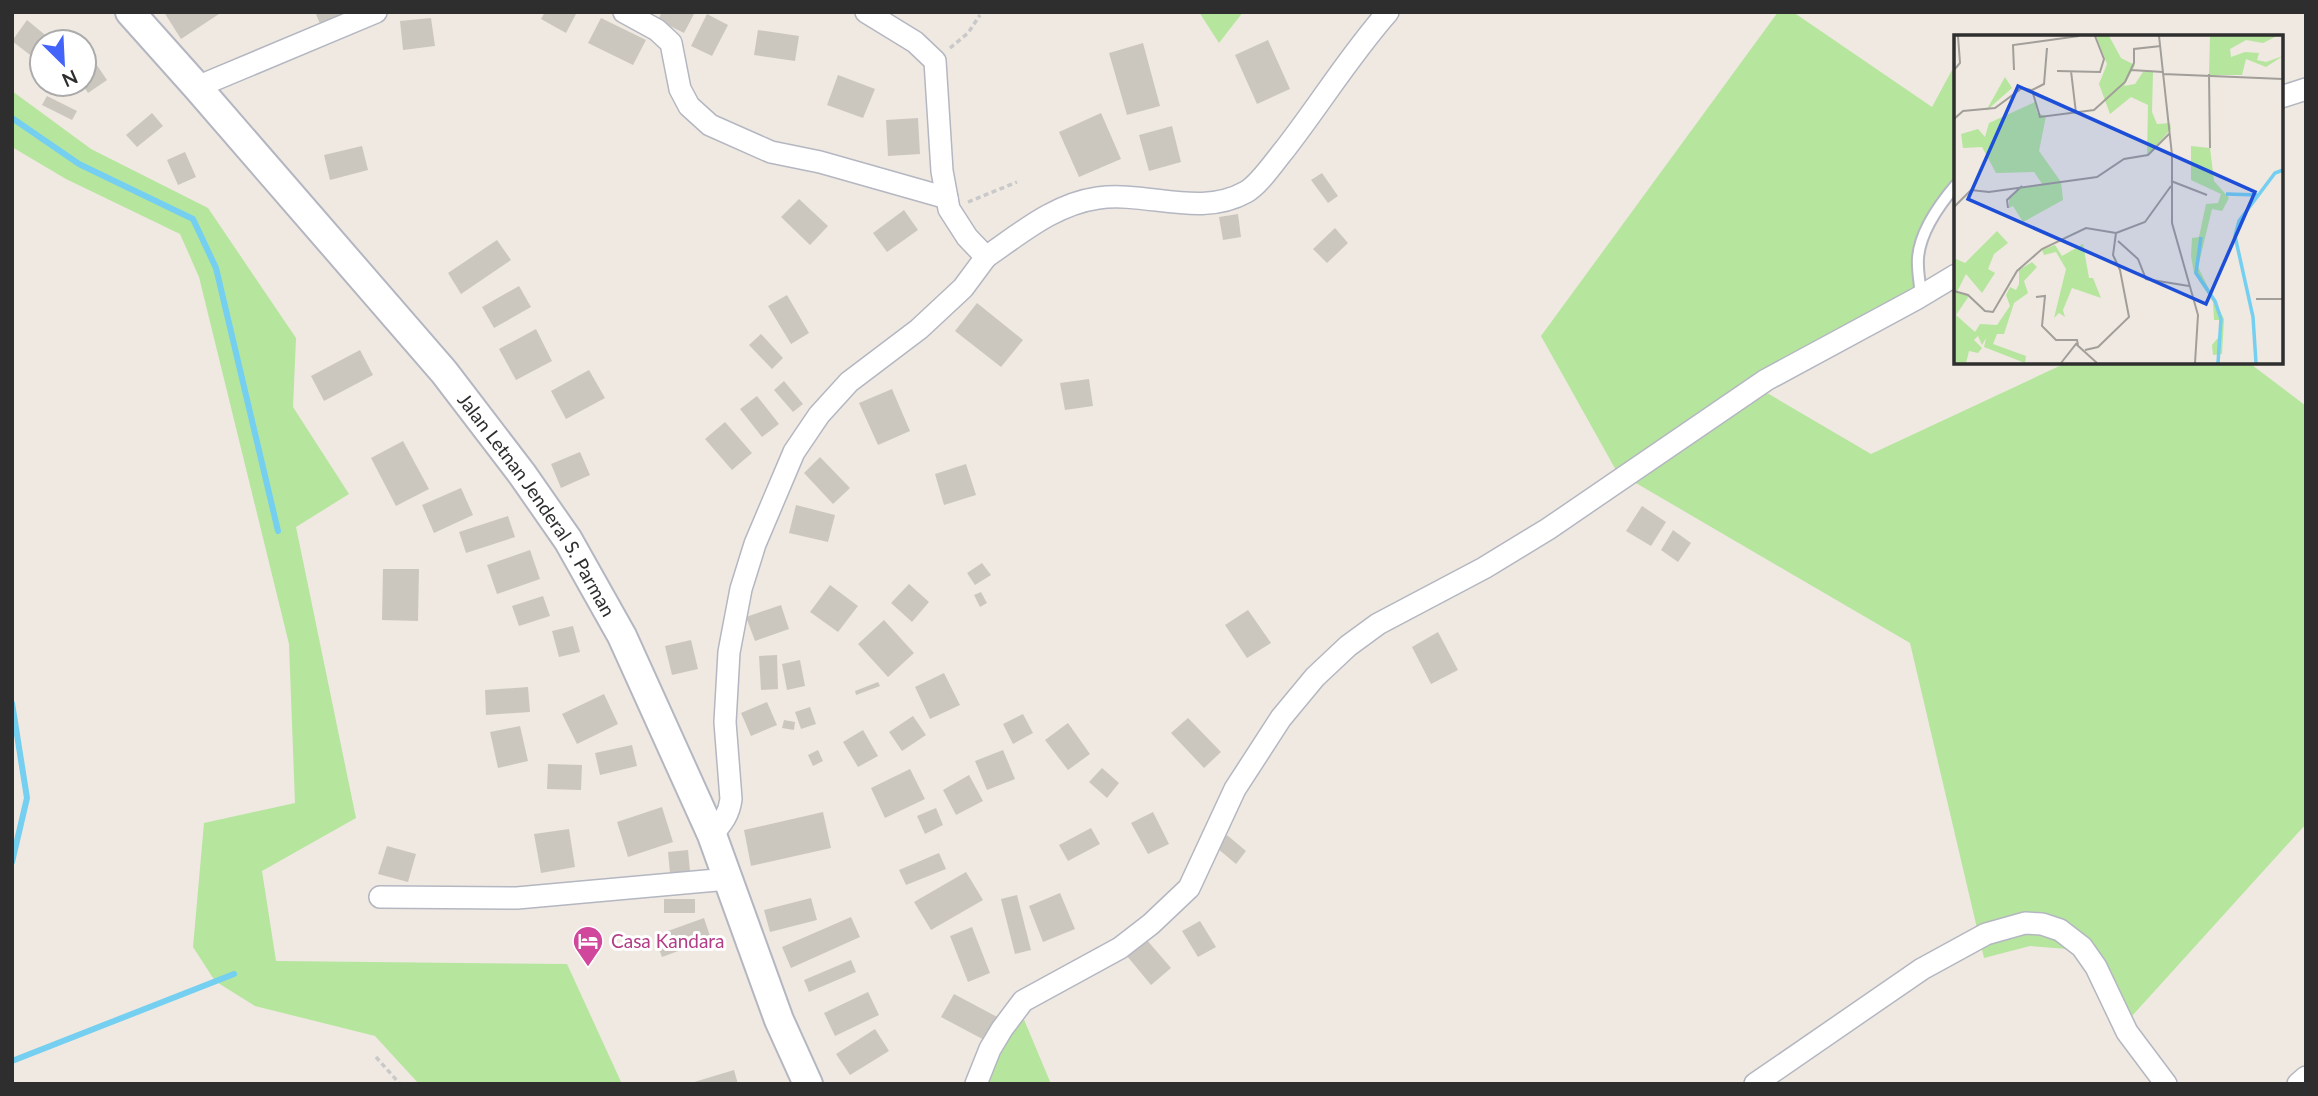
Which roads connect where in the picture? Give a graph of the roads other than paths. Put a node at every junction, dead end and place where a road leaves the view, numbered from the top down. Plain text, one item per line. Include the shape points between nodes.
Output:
1 (130, 12) edge
2 (376, 12) edge
3 (624, 12) edge
4 (866, 12) edge
5 (1388, 12) edge
6 (197, 87) junction
7 (2306, 89) edge
8 (2283, 96) edge
9 (1954, 188) edge
10 (948, 203) junction
11 (986, 257) junction
12 (1954, 276) edge
13 (1921, 296) junction
14 (712, 835) junction
15 (728, 879) junction
16 (380, 897) dead end
17 (2306, 1077) edge
18 (808, 1084) edge
19 (976, 1084) edge
20 (1755, 1084) edge
21 (2166, 1084) edge
22 (2298, 1084) edge

1 - 6 street, Jalan Letnan Jenderal S. Parman
2 - 6 street
3 - 10 street via 671,43 680,89 689,106 710,125 771,152 820,162
4 - 10 street via 915,42 935,61
5 - 11 street via 1248,191 1230,200 1195,205 1097,198 1063,207
6 - 14 street, Jalan Letnan Jenderal S. Parman via 444,372 561,529 622,636
7 - 8 street
9 - 13 lane via 1933,217 1918,256
10 - 11 street via 967,237
11 - 14 street via 963,288 919,330 849,382 794,452 741,589 729,652 726,710 731,799 724,821
12 - 13 street
13 - 19 street via 1766,380 1548,529 1378,624 1348,646 1281,718 1235,789 1189,888 1120,948 1023,1001 990,1049
14 - 15 street, Jalan Letnan Jenderal S. Parman
15 - 16 street via 517,898
15 - 18 street, Jalan Letnan Jenderal S. Parman via 779,1020
17 - 22 street
20 - 21 street via 1922,969 1986,934 2025,923 2060,930 2082,947 2127,1032

